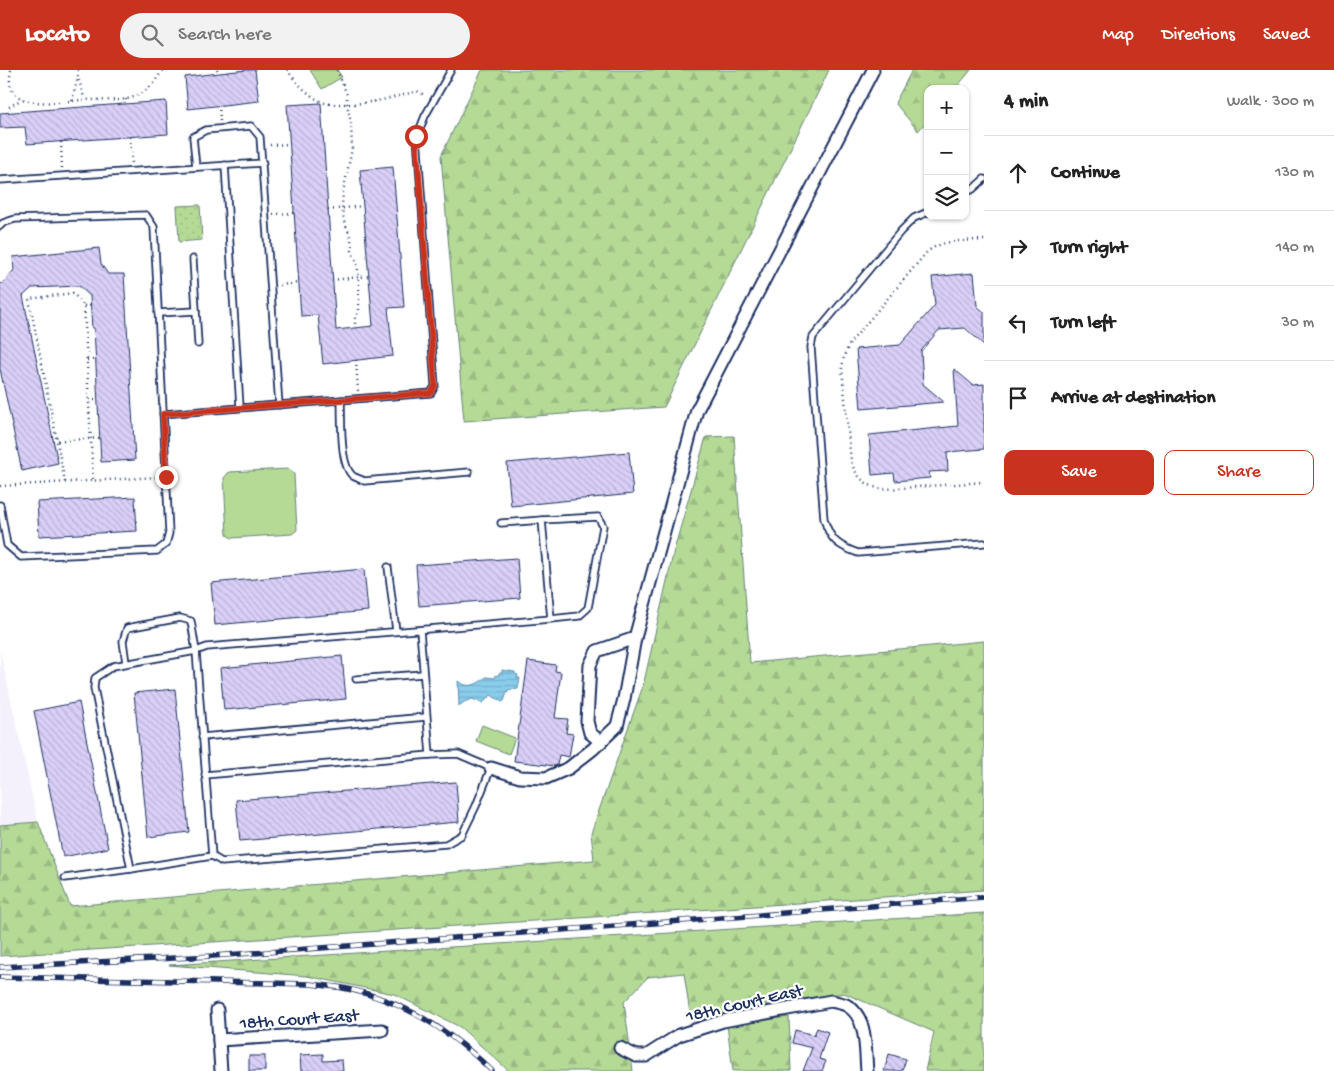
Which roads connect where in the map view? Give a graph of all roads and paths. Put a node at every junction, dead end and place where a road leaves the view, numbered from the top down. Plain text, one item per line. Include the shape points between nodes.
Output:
1 (11, 70) edge
2 (78, 70) edge
3 (163, 70) edge
4 (287, 70) edge
5 (337, 70) edge
6 (451, 70) edge
7 (873, 70) edge
8 (77, 78) junction
9 (22, 99) junction
10 (126, 99) junction
11 (84, 100) junction
12 (434, 100) junction
13 (72, 101) junction
14 (127, 104) dead end
15 (347, 104) junction
16 (219, 106) dead end
17 (9, 107) dead end
18 (221, 128) junction
19 (130, 137) dead end
20 (61, 142) dead end
21 (289, 144) dead end
22 (261, 146) junction
23 (263, 163) junction
24 (225, 166) junction
25 (196, 167) junction
26 (132, 171) junction
27 (62, 175) junction
28 (984, 179) edge
29 (0, 180) edge
30 (969, 191) edge
31 (363, 206) dead end
32 (342, 208) junction
33 (328, 210) dead end
34 (294, 213) dead end
35 (924, 214) edge
36 (266, 215) junction
37 (0, 226) edge
38 (984, 240) edge
39 (192, 259) dead end
40 (369, 276) dead end
41 (359, 277) junction
42 (332, 280) dead end
43 (298, 283) dead end
44 (271, 286) junction
45 (91, 305) dead end
46 (84, 306) junction
47 (196, 311) junction
48 (158, 314) junction
49 (355, 328) dead end
50 (198, 344) dead end
51 (87, 360) junction
52 (95, 360) dead end
53 (356, 360) dead end
54 (359, 399) junction
55 (89, 400) junction
56 (98, 400) dead end
57 (341, 400) junction
58 (279, 405) junction
59 (240, 408) junction
60 (163, 414) junction
61 (100, 438) dead end
62 (91, 439) junction
63 (55, 441) junction
64 (468, 472) dead end
65 (166, 477) junction
66 (93, 481) junction
67 (65, 482) junction
68 (984, 482) edge
69 (0, 486) edge
70 (0, 505) edge
71 (542, 520) junction
72 (502, 523) dead end
73 (984, 543) edge
74 (388, 567) dead end
75 (551, 619) junction
76 (420, 630) junction
77 (396, 631) junction
78 (635, 638) junction
79 (196, 651) junction
80 (126, 663) junction
81 (423, 674) junction
82 (356, 679) dead end
83 (426, 717) junction
84 (202, 737) junction
85 (601, 742) junction
86 (430, 755) junction
87 (491, 768) junction
88 (205, 775) junction
89 (212, 856) junction
90 (131, 869) junction
91 (65, 878) dead end
92 (217, 1010) dead end
93 (382, 1030) dead end
94 (219, 1040) junction
95 (620, 1048) dead end
96 (221, 1071) edge
97 (867, 1071) edge

1 - 9 path via 11,87
2 - 8 path
3 - 10 path via 152,87
4 - 15 path via 311,95 325,103
5 - 15 path via 347,95
6 - 12 lane
7 - 78 street via 697,410
8 - 11 path
8 - 13 path
9 - 13 path via 42,103
9 - 17 path
10 - 11 path
10 - 14 path
11 - 13 path
12 - 15 path via 417,92 386,101
12 - 54 lane via 416,136 435,386 431,393
15 - 32 path via 352,149 342,192
16 - 18 path
18 - 22 lane via 252,126 260,137
18 - 25 lane via 206,130 193,137
19 - 26 path
20 - 27 path
21 - 22 path
22 - 23 lane
23 - 24 lane
23 - 36 lane
24 - 25 lane
24 - 59 lane
25 - 26 lane
26 - 27 lane
27 - 29 lane
28 - 30 lane
31 - 32 path
32 - 33 path
32 - 41 path
34 - 36 path
35 - 73 lane via 914,218 902,231 813,338 811,347 824,519 835,542 858,553
36 - 44 lane
37 - 48 lane via 15,219 146,215 154,227
38 - 68 path via 946,242 927,252 850,343 842,368 851,461 860,478 879,489
39 - 47 lane
40 - 41 path
41 - 42 path
41 - 49 path via 359,312
43 - 44 path
44 - 58 lane
45 - 46 path
46 - 51 path
46 - 63 path via 73,293 29,299
47 - 48 lane
47 - 50 lane
48 - 60 lane
51 - 52 path
51 - 55 path
53 - 54 path
54 - 57 lane
55 - 56 path
55 - 62 path
57 - 58 lane
57 - 64 lane via 344,458 354,477 364,480
58 - 59 lane
59 - 60 lane
60 - 65 lane
61 - 62 path
62 - 63 path
62 - 66 path
63 - 67 path
65 - 66 path
65 - 70 lane via 169,533 166,544 157,551 21,557 7,545
66 - 67 path
67 - 69 path
71 - 72 lane
71 - 75 lane
71 - 75 lane via 598,517 603,526 588,608 579,616
74 - 77 lane
75 - 76 lane
76 - 77 lane
76 - 81 lane
77 - 79 lane via 207,647
78 - 85 street via 617,726
78 - 85 street via 597,651 590,665 587,721 590,733
79 - 80 lane
79 - 80 lane via 191,621 180,618 127,628 123,641
79 - 84 lane
80 - 90 lane via 113,666 95,678 94,688
81 - 82 lane
81 - 83 lane
83 - 84 lane
83 - 86 lane
84 - 88 lane
85 - 87 street via 569,768 546,778 520,777
86 - 87 lane via 458,754
86 - 88 lane
87 - 89 lane via 462,835 446,844 222,862
88 - 89 lane
89 - 90 lane
90 - 91 lane
92 - 94 street
93 - 94 street, 18th Court East
94 - 96 street
95 - 97 street, 18th Court East via 636,1056 646,1056 679,1035 723,1021 831,1002 847,1005 858,1016 863,1030

